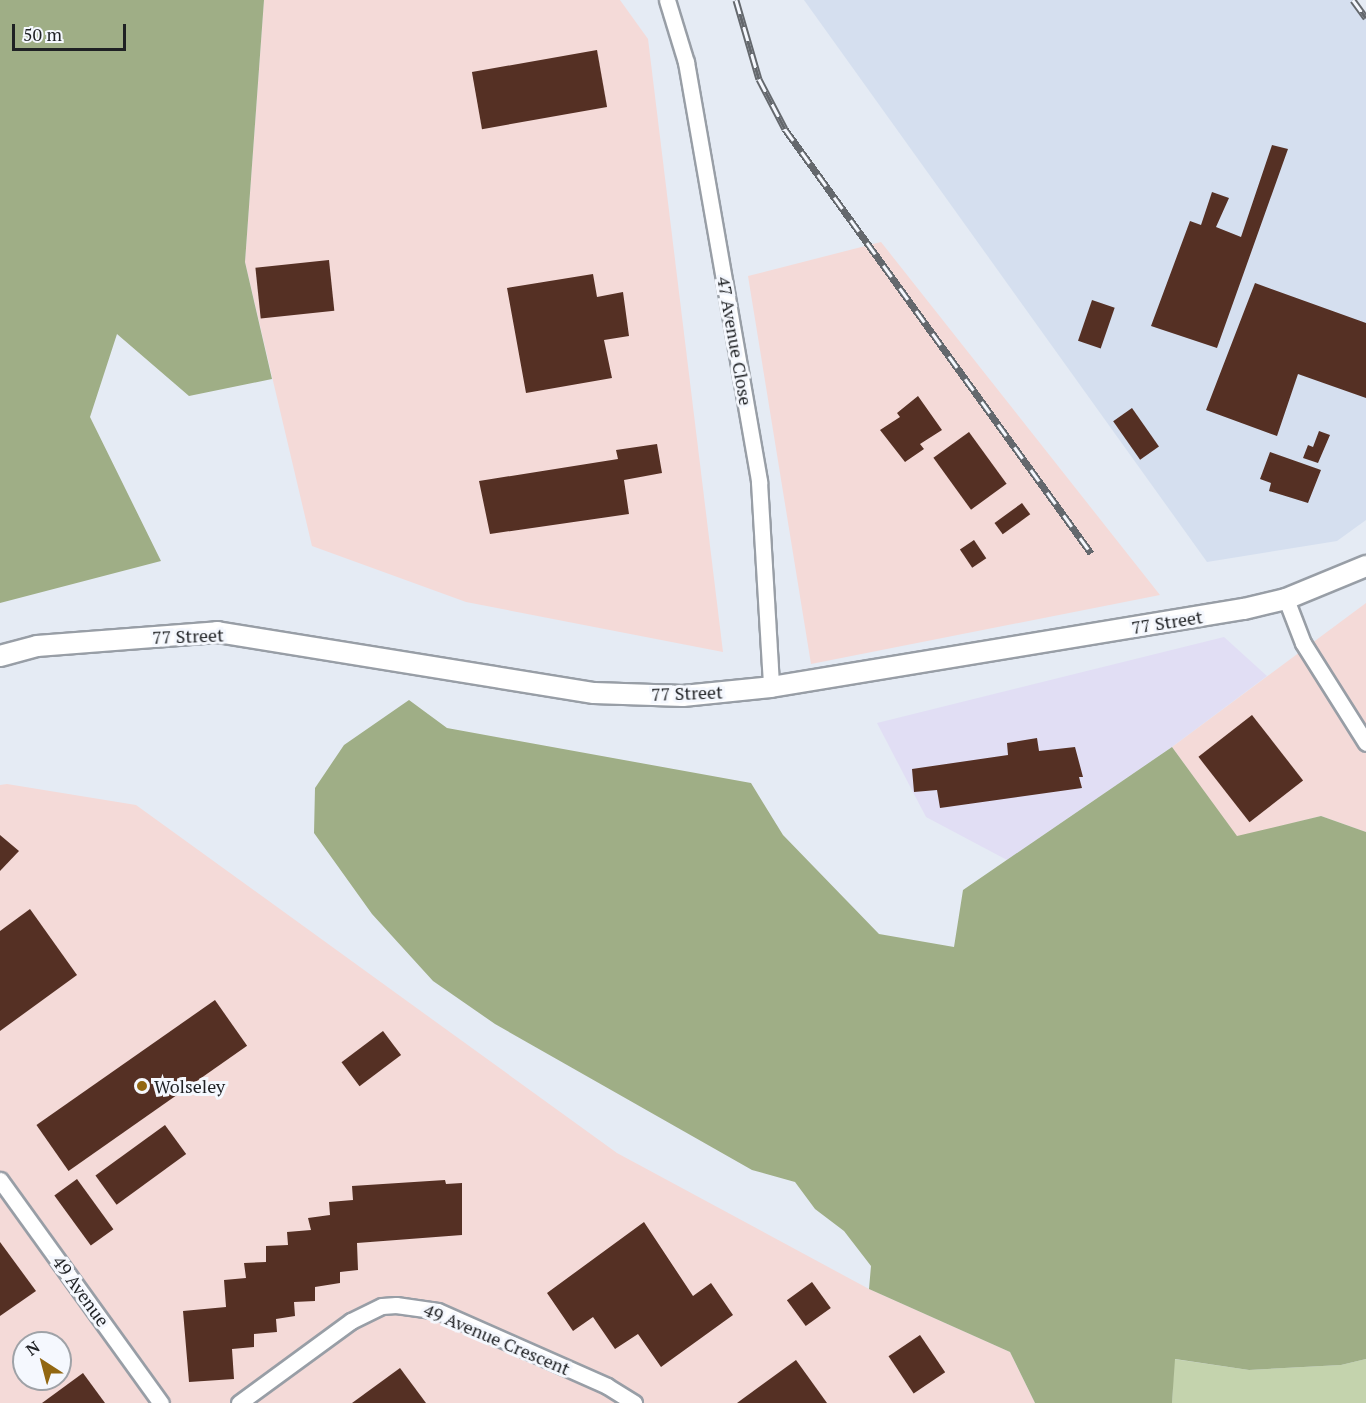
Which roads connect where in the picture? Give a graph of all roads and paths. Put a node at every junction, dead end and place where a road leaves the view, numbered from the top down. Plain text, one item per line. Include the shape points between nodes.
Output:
1 (667, 0) edge
2 (1366, 566) edge
3 (1286, 599) junction
4 (0, 656) edge
5 (771, 687) junction
6 (1366, 743) edge
7 (0, 1180) edge
8 (161, 1403) edge
9 (239, 1403) edge
10 (634, 1403) edge

1 - 5 street, 47 Avenue Close via 686,62 759,482
2 - 3 main road, 77 Street
3 - 5 main road, 77 Street via 1194,618
3 - 6 street via 1303,643
4 - 5 main road, 77 Street via 38,646 217,632 594,693 683,696
7 - 8 street, 49 Avenue
9 - 10 street, 49 Avenue Crescent via 351,1321 382,1306 405,1305 438,1311 607,1386

